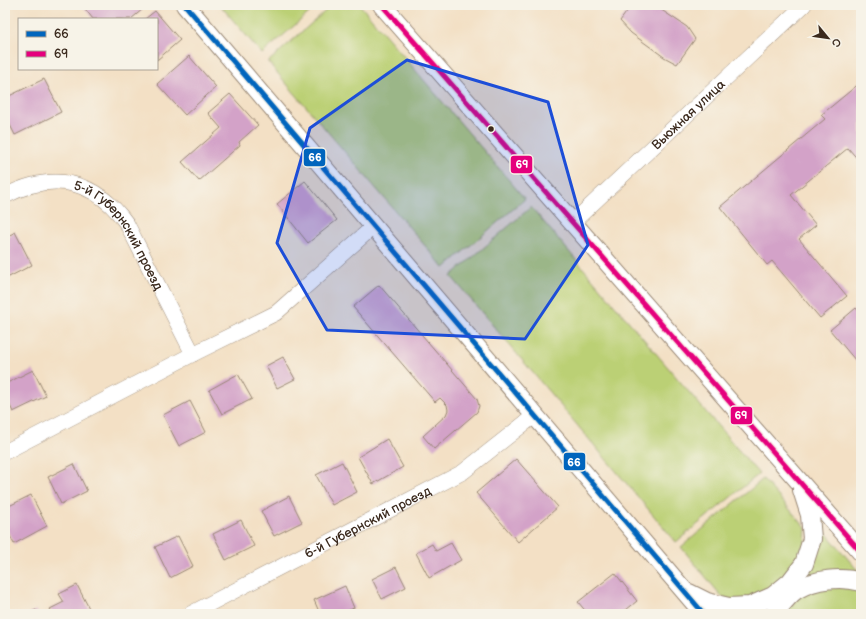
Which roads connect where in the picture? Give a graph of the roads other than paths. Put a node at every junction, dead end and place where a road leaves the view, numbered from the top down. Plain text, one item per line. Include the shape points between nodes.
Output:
1 (185, 5) edge
2 (382, 5) edge
3 (804, 5) edge
4 (5, 196) edge
5 (572, 223) junction
6 (374, 226) junction
7 (193, 354) junction
8 (535, 415) junction
9 (5, 452) edge
10 (799, 483) junction
11 (861, 552) edge
12 (861, 582) edge
13 (683, 590) junction
14 (190, 614) edge
15 (704, 614) edge
16 (775, 614) edge

1 - 6 street
2 - 5 street
3 - 5 street, Вьюжная улица
4 - 7 street, 5-й Губернский проезд via 31,185 63,182 93,192 106,200 127,224
5 - 10 street
6 - 7 street via 276,313
6 - 8 street
7 - 9 street
8 - 13 street
8 - 14 street, 6-й Губернский проезд via 463,472
10 - 11 street
10 - 13 street via 810,514 812,538 804,564 790,582 773,596 750,606 729,607 707,602
12 - 16 street via 852,579 821,580 796,591
13 - 15 street

